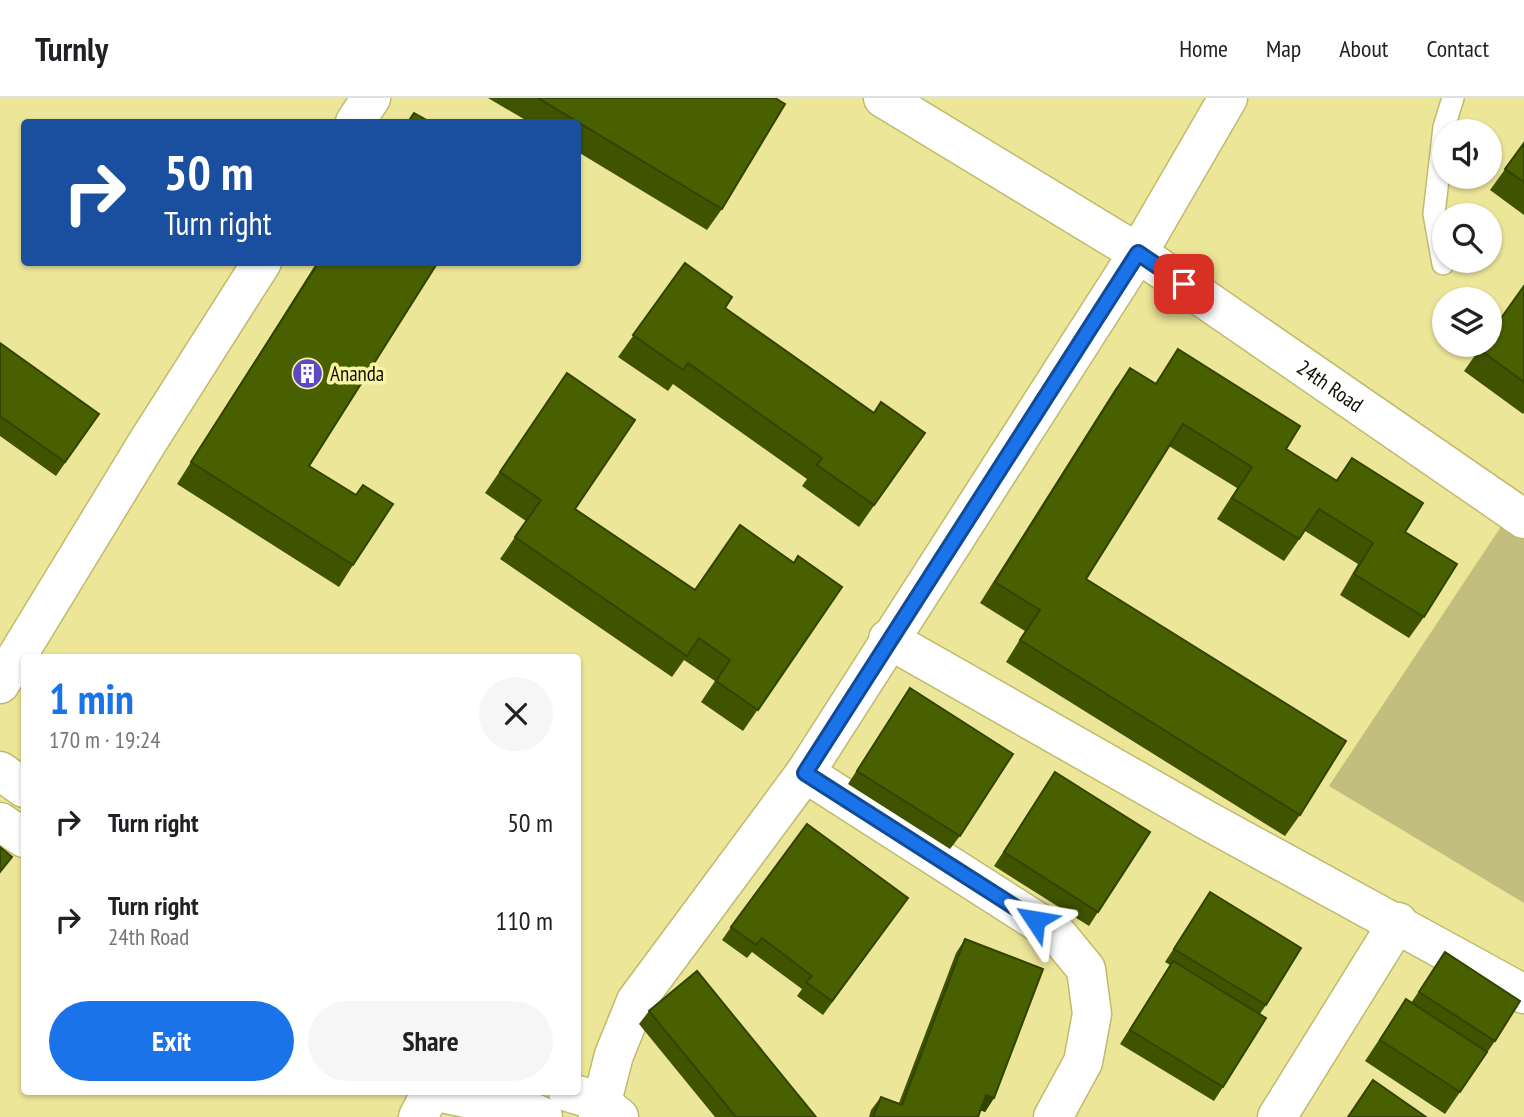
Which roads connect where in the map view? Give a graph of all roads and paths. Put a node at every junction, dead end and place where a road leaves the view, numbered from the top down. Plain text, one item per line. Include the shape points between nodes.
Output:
1 (371, 98) edge
2 (883, 98) edge
3 (1228, 98) edge
4 (1453, 98) edge
5 (357, 119) edge
6 (1435, 203) edge
7 (1138, 253) junction
8 (259, 266) edge
9 (1524, 519) edge
10 (888, 639) junction
11 (0, 684) edge
12 (0, 771) edge
13 (805, 773) junction
14 (21, 786) edge
15 (0, 822) edge
16 (21, 836) edge
17 (1398, 922) junction
18 (1524, 994) edge
19 (429, 1095) edge
20 (451, 1095) edge
21 (596, 1107) edge
22 (418, 1117) edge
23 (543, 1117) edge
24 (1053, 1117) edge
25 (1278, 1117) edge

1 - 5 street
2 - 7 street, 24th Road
3 - 7 street
4 - 6 lane via 1444,127
7 - 9 street, 24th Road
7 - 10 street
8 - 11 street
10 - 13 street
10 - 17 street via 1208,821
12 - 14 street
13 - 21 street via 636,1001
13 - 24 street via 1058,935 1086,969 1093,1014 1083,1062
15 - 16 street
17 - 18 street
17 - 25 street
19 - 22 street
20 - 23 street

